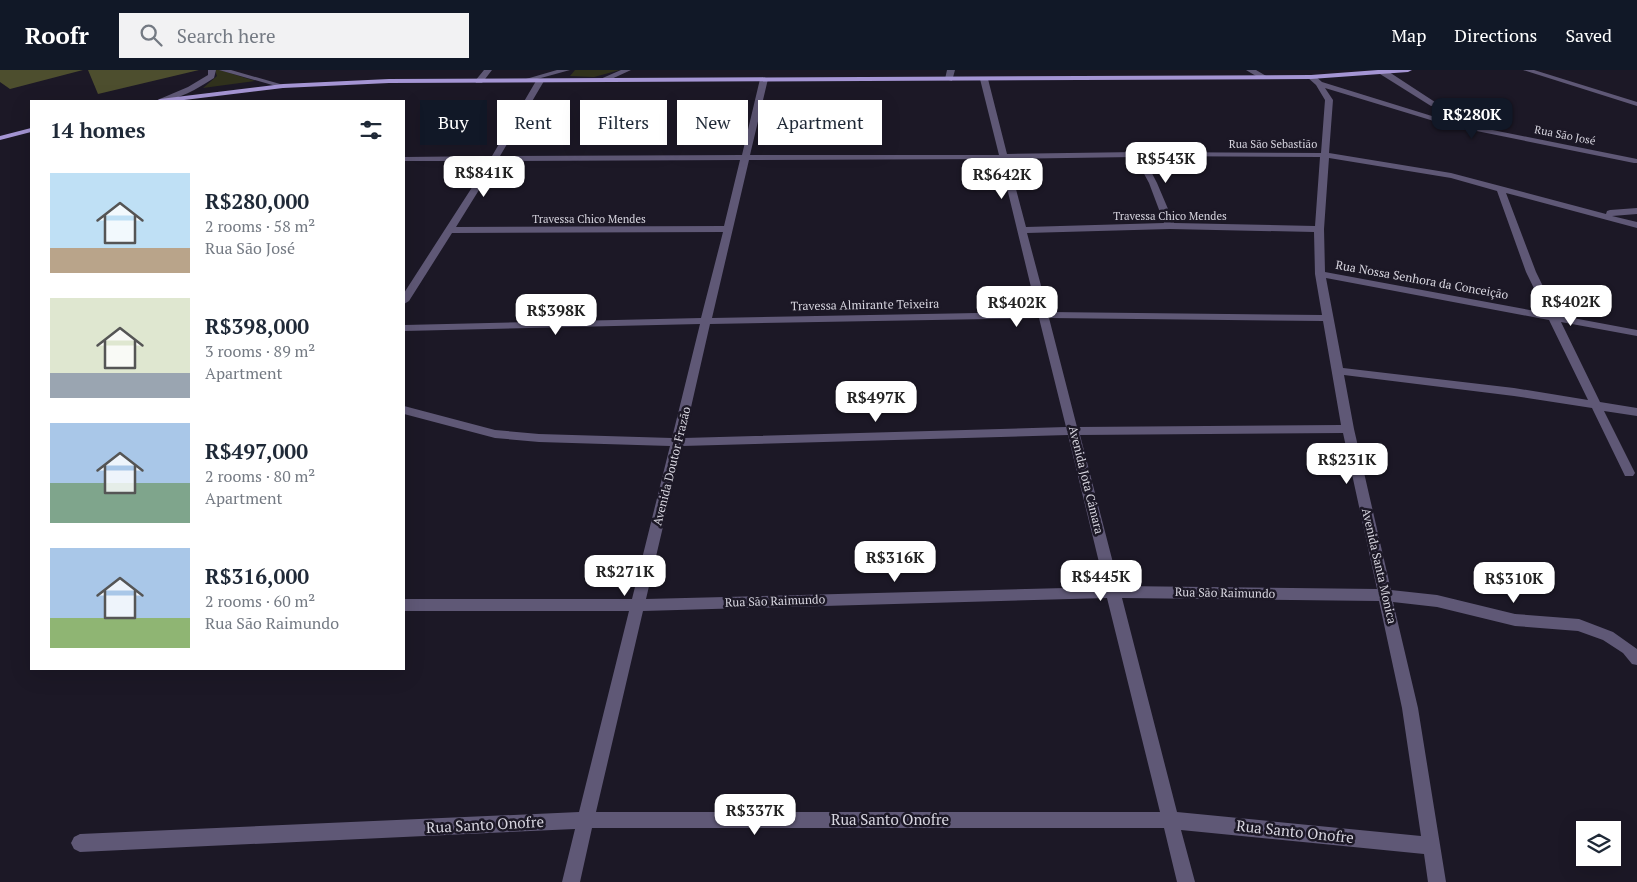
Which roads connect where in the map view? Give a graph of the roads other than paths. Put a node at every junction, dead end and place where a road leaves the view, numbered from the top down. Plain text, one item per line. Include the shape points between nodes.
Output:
1 (212, 70) edge
2 (223, 70) edge
3 (488, 70) edge
4 (567, 70) edge
5 (627, 70) edge
6 (658, 70) edge
7 (951, 70) edge
8 (1250, 70) edge
9 (1408, 70) edge
10 (1527, 70) edge
11 (1369, 72) edge
12 (1383, 72) junction
13 (1264, 78) junction
14 (675, 79) junction
15 (764, 79) junction
16 (949, 79) junction
17 (984, 79) junction
18 (562, 80) junction
19 (602, 80) junction
20 (1315, 80) junction
21 (479, 81) junction
22 (522, 81) junction
23 (540, 81) junction
24 (283, 86) junction
25 (162, 100) edge
26 (168, 100) edge
27 (1434, 104) dead end
28 (1637, 104) edge
29 (30, 130) edge
30 (0, 138) edge
31 (1138, 154) junction
32 (1324, 155) junction
33 (746, 157) junction
34 (1004, 157) junction
35 (495, 158) junction
36 (405, 159) edge
37 (1636, 160) edge
38 (1500, 188) junction
39 (1637, 211) edge
40 (1595, 213) junction
41 (1637, 225) edge
42 (1170, 226) junction
43 (1318, 229) junction
44 (449, 230) junction
45 (728, 230) junction
46 (1022, 230) junction
47 (1320, 274) junction
48 (405, 299) edge
49 (1044, 315) junction
50 (1552, 316) junction
51 (1328, 318) junction
52 (707, 319) junction
53 (405, 328) edge
54 (1637, 333) edge
55 (1338, 371) junction
56 (1596, 406) junction
57 (405, 410) edge
58 (1637, 412) edge
59 (1348, 429) junction
60 (1073, 431) junction
61 (677, 442) junction
62 (1629, 473) dead end
63 (1114, 592) junction
64 (1386, 595) junction
65 (405, 605) edge
66 (638, 605) junction
67 (1632, 654) edge
68 (586, 820) junction
69 (1170, 820) junction
70 (80, 843) dead end
71 (1430, 846) junction
72 (571, 882) edge
73 (1186, 882) edge
74 (1437, 882) edge

1 - 25 street via 211,76 199,85
2 - 24 street
3 - 21 street
4 - 18 main road via 560,75
4 - 22 street
5 - 19 street
6 - 14 main road
7 - 16 street
8 - 13 street
9 - 12 main road
10 - 28 street
11 - 12 main road
11 - 20 main road
12 - 27 street
13 - 17 main road
13 - 20 main road
14 - 15 main road
14 - 19 main road
15 - 16 main road
15 - 33 street, Avenida Doutor Frazão
16 - 17 main road
17 - 34 street, Avenida Jota Câmara
18 - 19 main road
18 - 23 main road
20 - 32 street, Avenida Santa Monica via 1329,100
20 - 37 street, Rua São José via 1447,123
21 - 22 main road
21 - 24 main road
22 - 23 main road
23 - 35 street
24 - 26 main road
29 - 30 main road
31 - 32 street, Rua São Sebastião
31 - 34 street, Rua São Sebastião
31 - 42 street
32 - 38 street, Rua São Sebastião via 1412,168
32 - 43 street, Avenida Santa Monica
33 - 34 street, Rua São Sebastião
33 - 35 street, Rua São Sebastião
33 - 45 street, Avenida Doutor Frazão
34 - 46 street, Avenida Jota Câmara
35 - 36 street, Rua São Sebastião
35 - 44 street
38 - 40 street, Rua São Sebastião
38 - 50 street
39 - 40 street, Rua São Sebastião
40 - 41 street, Rua São Sebastião
42 - 43 street, Travessa Chico Mendes
42 - 46 street, Travessa Chico Mendes
43 - 47 street, Avenida Santa Monica
44 - 45 street, Travessa Chico Mendes
44 - 48 street
45 - 52 street, Avenida Doutor Frazão
46 - 49 street, Avenida Jota Câmara
47 - 50 street, Rua Nossa Senhora da Conceição
47 - 51 street, Avenida Santa Monica
49 - 51 street, Travessa Almirante Teixeira
49 - 52 street, Travessa Almirante Teixeira
49 - 60 street, Avenida Jota Câmara
50 - 54 street, Rua Nossa Senhora da Conceição
50 - 56 street
51 - 55 street, Avenida Santa Monica
52 - 53 street, Travessa Almirante Teixeira
52 - 61 street, Avenida Doutor Frazão
55 - 56 street via 1514,392
55 - 59 street, Avenida Santa Monica
56 - 58 street
56 - 62 street
57 - 61 street via 495,434
59 - 60 street
59 - 64 street, Avenida Santa Monica
60 - 61 street
60 - 63 street, Avenida Jota Câmara
61 - 66 street, Avenida Doutor Frazão
63 - 64 street, Rua São Raimundo
63 - 66 street, Rua São Raimundo
63 - 69 street, Avenida Jota Câmara
64 - 67 street, Rua São Raimundo via 1437,601 1515,620 1579,625 1608,636
64 - 71 street, Avenida Santa Monica via 1410,708
65 - 66 street, Rua São Raimundo
66 - 68 street, Avenida Doutor Frazão
68 - 69 street, Rua Santo Onofre
68 - 70 street, Rua Santo Onofre
68 - 72 street, Avenida Doutor Frazão
69 - 71 street, Rua Santo Onofre
69 - 73 street, Avenida Jota Câmara
71 - 74 street, Avenida Santa Monica

